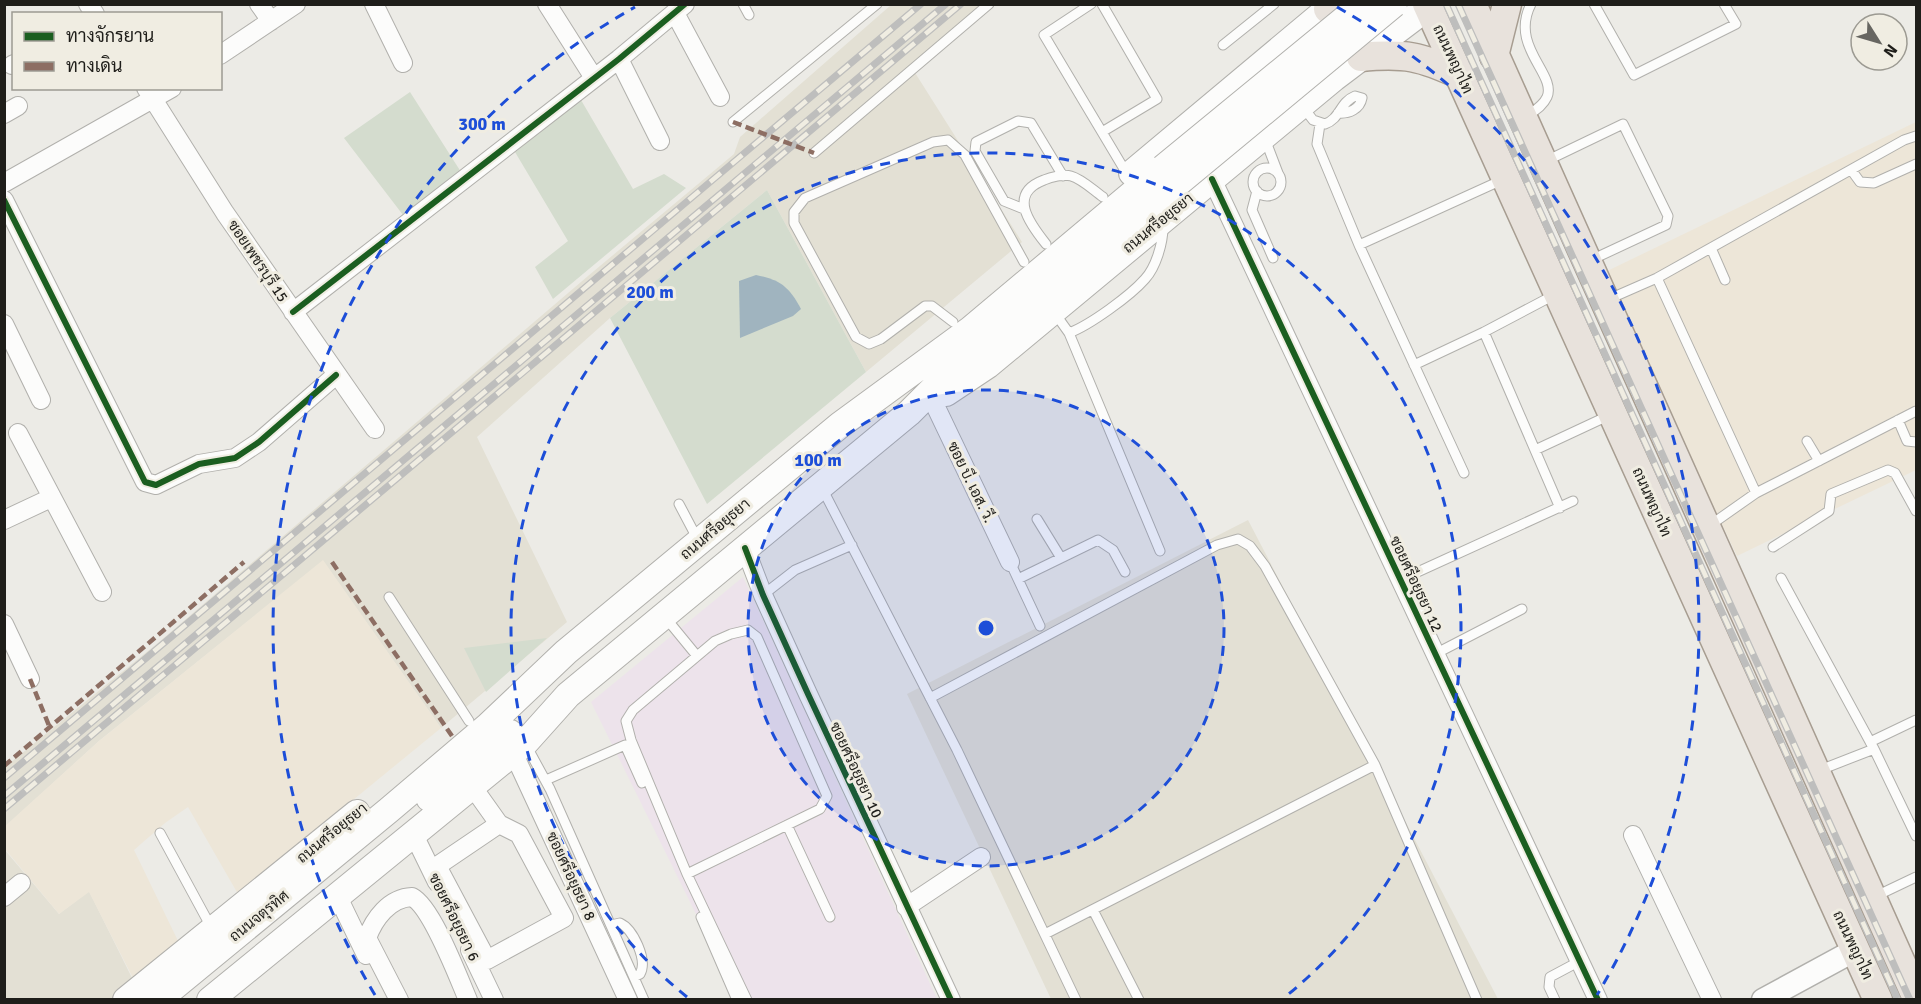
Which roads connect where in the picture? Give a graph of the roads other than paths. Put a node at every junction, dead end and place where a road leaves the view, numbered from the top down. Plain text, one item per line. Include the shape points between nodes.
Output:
1 (259, 4) edge
2 (296, 4) edge
3 (374, 4) edge
4 (548, 4) edge
5 (743, 4) edge
6 (877, 4) edge
7 (989, 4) edge
8 (1091, 4) edge
9 (1102, 4) edge
10 (1274, 4) edge
11 (1364, 4) edge
12 (1395, 4) edge
13 (1472, 4) edge
14 (1507, 4) edge
15 (1531, 4) edge
16 (1594, 4) edge
17 (1724, 4) edge
18 (1429, 5) edge
19 (1330, 6) edge
20 (680, 9) edge
21 (748, 15) dead end
22 (271, 21) junction
23 (1300, 34) junction
24 (1223, 45) dead end
25 (222, 54) edge
26 (1494, 56) junction
27 (1361, 57) junction
28 (619, 59) junction
29 (403, 63) dead end
30 (1461, 75) junction
31 (594, 78) junction
32 (1334, 78) junction
33 (165, 90) edge
34 (150, 94) edge
35 (720, 97) dead end
36 (1302, 105) junction
37 (1338, 113) dead end
38 (1522, 120) junction
39 (733, 122) dead end
40 (1320, 123) junction
41 (1102, 132) junction
42 (1917, 136) edge
43 (1264, 137) junction
44 (660, 141) dead end
45 (814, 153) dead end
46 (1541, 163) junction
47 (1917, 164) edge
48 (1852, 171) junction
49 (1278, 173) junction
50 (1064, 176) junction
51 (1128, 176) junction
52 (1170, 176) junction
53 (1507, 178) junction
54 (1212, 179) junction
55 (4, 183) edge
56 (1257, 191) junction
57 (1102, 197) junction
58 (4, 200) edge
59 (1024, 209) junction
60 (1163, 219) junction
61 (1046, 244) junction
62 (1359, 245) junction
63 (1711, 248) junction
64 (1274, 258) dead end
65 (1024, 262) junction
66 (1586, 262) junction
67 (1657, 278) junction
68 (1725, 280) dead end
69 (1558, 292) junction
70 (1604, 301) junction
71 (1053, 310) junction
72 (293, 312) junction
73 (953, 322) junction
74 (4, 324) edge
75 (1484, 332) junction
76 (1069, 333) junction
77 (1413, 365) junction
78 (336, 375) junction
79 (889, 387) junction
80 (41, 400) dead end
81 (933, 401) junction
82 (1917, 411) edge
83 (909, 413) junction
84 (1612, 413) junction
85 (1898, 420) junction
86 (375, 429) dead end
87 (18, 433) dead end
88 (1807, 441) dead end
89 (1917, 442) edge
90 (1535, 450) junction
91 (1819, 461) junction
92 (1464, 473) dead end
93 (821, 485) junction
94 (1756, 493) junction
95 (51, 498) junction
96 (1573, 501) dead end
97 (679, 504) dead end
98 (1560, 508) junction
99 (1917, 511) edge
100 (1037, 519) dead end
101 (4, 520) edge
102 (1705, 528) junction
103 (699, 543) junction
104 (852, 545) junction
105 (1773, 547) dead end
106 (745, 548) junction
107 (1160, 550) dead end
108 (1061, 558) junction
109 (1014, 571) junction
110 (1125, 572) dead end
111 (1781, 578) dead end
112 (1400, 580) junction
113 (102, 592) dead end
114 (763, 595) junction
115 (388, 597) dead end
116 (1522, 609) dead end
117 (663, 615) junction
118 (4, 624) edge
119 (1040, 626) dead end
120 (1435, 654) junction
121 (697, 656) junction
122 (542, 674) junction
123 (30, 679) dead end
124 (568, 695) junction
125 (930, 698) junction
126 (1917, 720) edge
127 (469, 721) junction
128 (1872, 746) junction
129 (519, 747) junction
130 (1375, 765) junction
131 (1815, 772) junction
132 (546, 780) junction
133 (472, 786) junction
134 (1913, 819) edge
135 (401, 822) junction
136 (499, 824) junction
137 (787, 825) junction
138 (160, 833) dead end
139 (1633, 835) dead end
140 (1917, 836) edge
141 (981, 857) dead end
142 (687, 874) junction
143 (1917, 877) edge
144 (21, 883) dead end
145 (4, 897) edge
146 (338, 897) junction
147 (1872, 898) junction
148 (906, 907) junction
149 (1093, 910) junction
150 (830, 917) dead end
151 (611, 926) junction
152 (212, 930) junction
153 (1045, 934) junction
154 (463, 935) junction
155 (446, 949) junction
156 (1855, 950) junction
157 (1580, 961) junction
158 (634, 977) junction
159 (1917, 996) edge
160 (126, 999) edge
161 (158, 999) edge
162 (183, 999) edge
163 (210, 999) edge
164 (388, 999) edge
165 (399, 999) edge
166 (468, 999) edge
167 (494, 999) edge
168 (628, 999) edge
169 (644, 999) edge
170 (737, 999) edge
171 (747, 999) edge
172 (951, 999) edge
173 (1076, 999) edge
174 (1139, 999) edge
175 (1477, 999) edge
176 (1555, 999) edge
177 (1598, 999) edge
178 (1712, 999) edge
179 (1763, 999) edge
180 (1878, 999) edge

1 - 22 street
2 - 22 street
3 - 29 street
4 - 31 street
5 - 21 lane
6 - 39 lane
7 - 45 lane
8 - 41 lane via 1044,35
9 - 41 lane via 1157,99
10 - 24 lane
11 - 52 main road, ถนนศรีอยุธยา, bridge
12 - 52 main road, ถนนศรีอยุธยา, bridge
13 - 26 main road
14 - 26 main road
15 - 38 lane via 1525,16 1524,35 1547,84 1548,96
16 - 17 lane via 1634,75 1736,24
18 - 27 main road, ถนนศรีอยุธยา
18 - 30 main road, ถนนพญาไท
19 - 23 main road, ถนนศรีอยุธยา
20 - 28 street
20 - 35 street
22 - 25 street
23 - 32 main road via 1333,32 1344,38 1345,52
23 - 51 main road, ถนนศรีอยุธยา
26 - 38 main road
27 - 30 main road via 1399,54 1423,58
27 - 32 main road, ถนนศรีอยุธยา
28 - 31 street
28 - 44 street
30 - 53 main road, ถนนพญาไท
31 - 72 street
32 - 36 main road, ถนนศรีอยุธยา
33 - 34 street
34 - 55 street
34 - 72 street, ซอยเพชรบุรี 15
36 - 40 lane
36 - 43 main road, ถนนศรีอยุธยา
37 - 40 lane via 1330,122
38 - 46 main road
40 - 62 lane via 1317,144
41 - 51 lane
42 - 48 lane
43 - 49 lane
43 - 54 main road, ถนนศรีอยุธยา
46 - 66 main road
46 - 66 lane via 1623,124 1668,216 1666,225 1655,232
47 - 48 lane via 1874,183 1860,182
48 - 63 lane
49 - 56 lane via 1281,182 1275,193 1266,196
49 - 56 lane via 1266,168 1258,172 1254,180
50 - 57 lane via 1070,175
50 - 59 lane via 1031,187 1025,193
50 - 59 lane via 1026,121 1018,121 976,142 975,151 1004,201
51 - 57 main road, ถนนศรีอยุธยา
52 - 79 main road, ถนนศรีอยุธยา
52 - 83 main road, ถนนศรีอยุธยา via 956,366
53 - 62 lane
53 - 69 main road, ถนนพญาไท
54 - 60 main road, ถนนศรีอยุธยา
54 - 112 street, ซอยศรีอยุธยา 12
56 - 64 lane via 1252,210
57 - 61 main road, ถนนศรีอยุธยา
58 - 78 street via 145,482 156,485 199,464 235,458
59 - 61 lane via 1029,223
60 - 71 main road, ถนนศรีอยุธยา
60 - 76 lane via 1163,234 1146,279 1084,327
61 - 65 main road, ถนนศรีอยุธยา
62 - 77 lane
63 - 67 lane
63 - 68 lane
65 - 73 main road, ถนนศรีอยุธยา
65 - 73 lane via 965,155 948,140 933,142 805,198 794,212 794,223 856,337 869,344 881,339 925,306 932,306
66 - 70 main road
67 - 70 lane
67 - 94 lane
69 - 75 lane
69 - 84 main road, ถนนพญาไท
70 - 102 main road
71 - 76 lane
71 - 81 main road, ถนนศรีอยุธยา via 988,364
72 - 78 street, ซอยเพชรบุรี 15
73 - 79 main road, ถนนศรีอยุธยา
74 - 80 street
75 - 77 lane
75 - 90 lane
76 - 107 lane
77 - 92 lane
78 - 86 street, ซอยเพชรบุรี 15
79 - 103 main road, ถนนศรีอยุธยา
81 - 83 main road, ถนนศรีอยุธยา
81 - 109 street, ซอย บี. เอส. วี.
82 - 85 lane
83 - 93 main road, ถนนศรีอยุธยา
84 - 90 lane
84 - 156 main road, ถนนพญาไท
85 - 89 lane via 1907,441
85 - 91 lane
87 - 95 street
88 - 91 lane
90 - 98 lane
91 - 94 lane
93 - 104 lane
93 - 106 main road, ถนนศรีอยุธยา
94 - 102 lane
95 - 101 street
95 - 113 street
96 - 98 lane
97 - 103 lane
98 - 112 lane
99 - 105 lane via 1895,474 1888,470 1831,494 1829,511
100 - 108 lane
102 - 131 main road
103 - 122 main road, ถนนศรีอยุธยา
104 - 114 lane via 795,570
104 - 125 lane
106 - 114 street, ซอยศรีอยุธยา 10
106 - 117 main road, ถนนศรีอยุธยา
108 - 109 lane
108 - 110 lane via 1098,540 1113,550
109 - 119 lane
111 - 128 lane
112 - 120 street, ซอยศรีอยุธยา 12
114 - 148 street, ซอยศรีอยุธยา 10
115 - 127 lane
116 - 120 lane
117 - 121 lane
117 - 124 main road, ถนนศรีอยุธยา
118 - 123 street
120 - 157 street, ซอยศรีอยุธยา 12
121 - 137 lane via 731,634 748,630 757,637 827,795 820,809
121 - 142 lane via 633,710 626,721
122 - 127 main road, ถนนศรีอยุธยา via 497,699
122 - 135 main road, ถนนศรีอยุธยา via 488,726
124 - 129 main road, ถนนศรีอยุธยา
124 - 135 main road, ถนนศรีอยุธยา via 521,724
125 - 130 lane via 1217,545 1238,539 1250,546 1266,566
125 - 153 lane
126 - 128 lane
127 - 152 main road, ถนนศรีอยุธยา
128 - 131 lane
128 - 134 lane
129 - 132 lane
129 - 133 main road, ถนนศรีอยุธยา
129 - 168 street, ซอยศรีอยุธยา 8
130 - 149 lane
130 - 175 lane
131 - 147 main road
132 - 151 lane
132 - 170 lane via 625,745
133 - 135 main road, ถนนศรีอยุธยา
133 - 136 street
134 - 140 lane
135 - 146 main road, ถนนศรีอยุธยา
135 - 154 street, ซอยศรีอยุธยา 6
135 - 161 main road, ถนนจตุรทิศ
135 - 162 main road, ถนนจตุรทิศ
136 - 136 street via 519,834 564,918 487,960 437,866
137 - 142 lane
137 - 150 lane
138 - 152 lane
139 - 178 street
141 - 148 street
142 - 171 lane
143 - 147 lane
144 - 145 street
146 - 163 main road, ถนนศรีอยุธยา
146 - 164 street
147 - 159 main road
148 - 172 street, ซอยศรีอยุธยา 10
149 - 153 lane
149 - 174 lane
151 - 158 lane
151 - 158 lane via 620,923 630,930 643,962 640,974
152 - 160 main road, ถนนศรีอยุธยา
153 - 173 lane
154 - 155 street
154 - 167 street, ซอยศรีอยุธยา 6
155 - 165 street via 419,901 411,897 391,904 376,917 367,938
155 - 166 street
156 - 179 street
156 - 180 main road, ถนนพญาไท
157 - 176 lane via 1550,977 1549,987
157 - 177 street, ซอยศรีอยุธยา 12
158 - 169 lane

